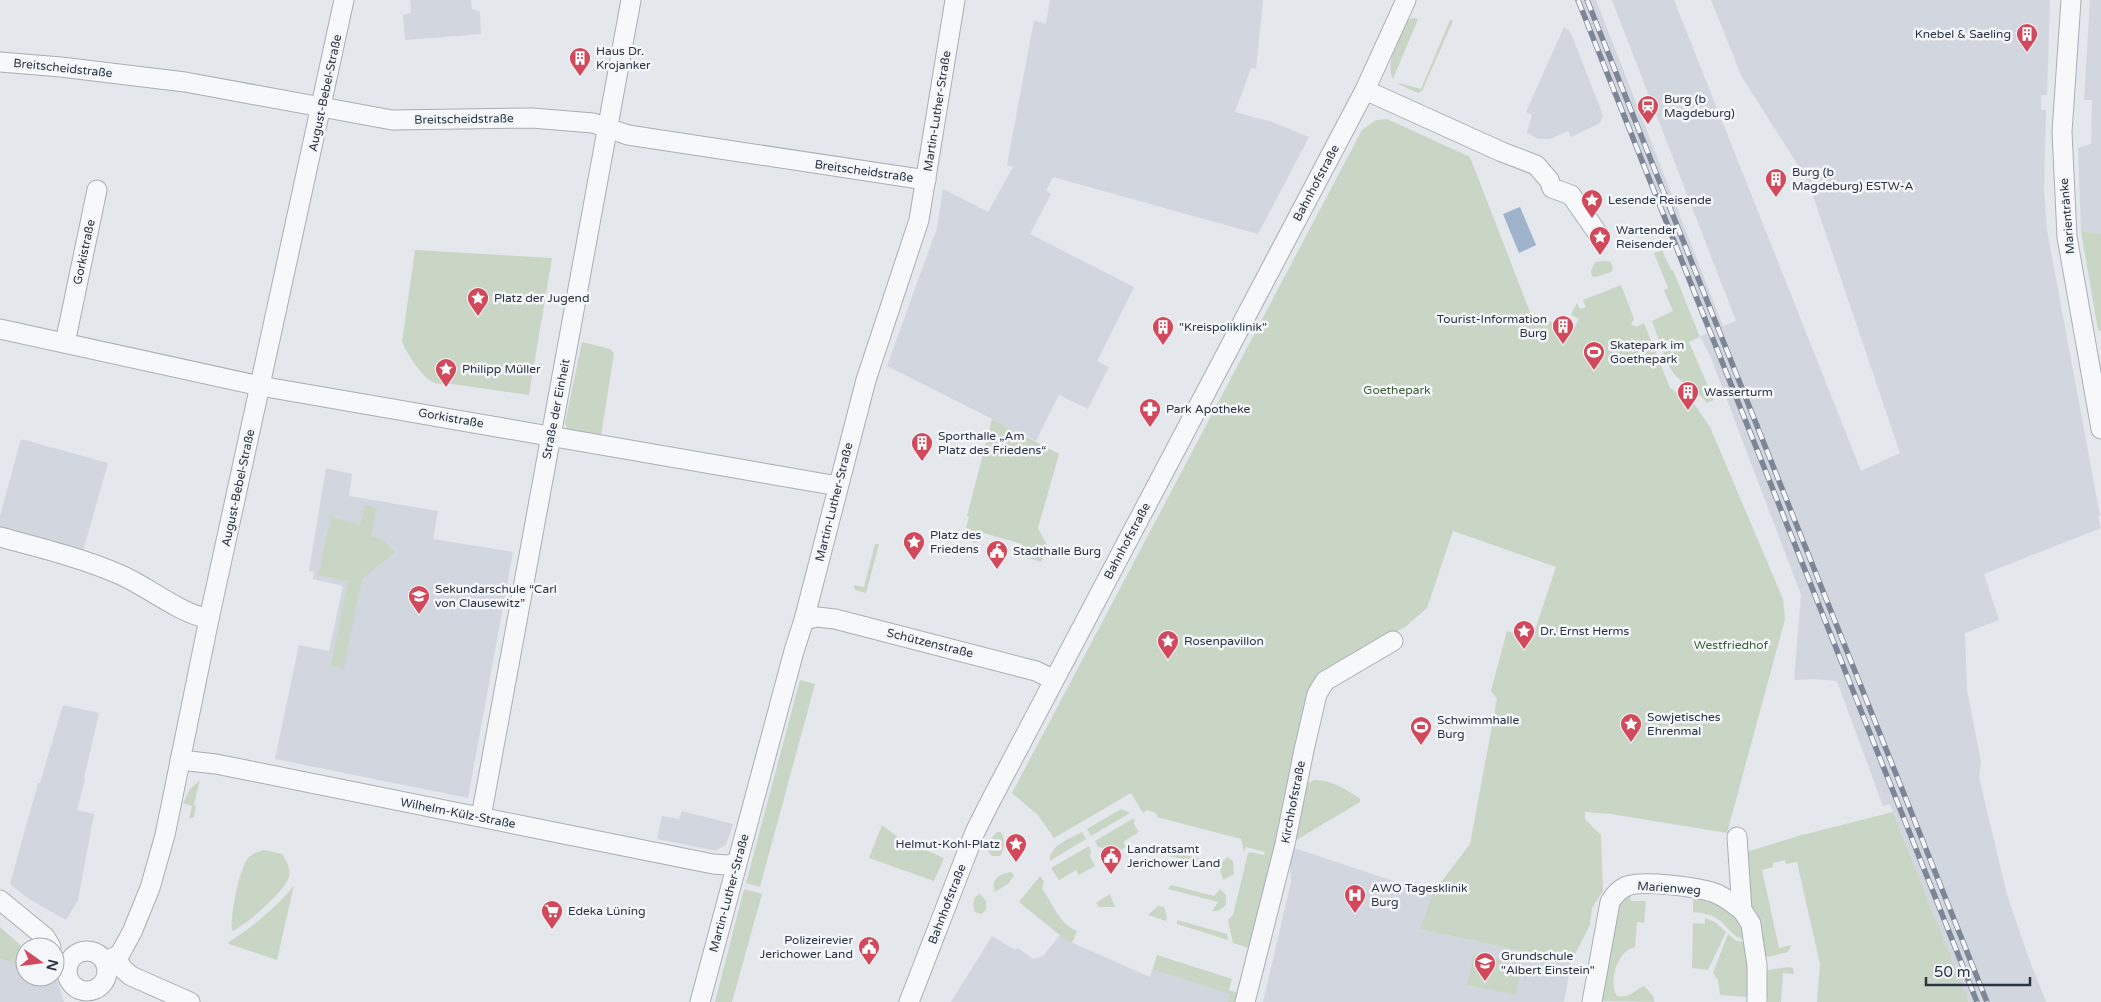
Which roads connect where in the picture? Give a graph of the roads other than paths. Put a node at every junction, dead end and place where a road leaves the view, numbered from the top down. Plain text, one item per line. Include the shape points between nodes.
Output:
1 (344, 0) edge
2 (631, 0) edge
3 (955, 0) edge
4 (1406, 0) edge
5 (2071, 0) edge
6 (0, 62) edge
7 (1365, 90) junction
8 (322, 106) junction
9 (609, 128) junction
10 (926, 180) junction
11 (97, 190) dead end
12 (1596, 232) dead end
13 (0, 329) edge
14 (65, 343) junction
15 (260, 386) junction
16 (2101, 429) edge
17 (551, 436) junction
18 (838, 486) junction
19 (0, 537) edge
20 (209, 619) junction
21 (804, 620) junction
22 (1393, 641) dead end
23 (1054, 680) junction
24 (180, 760) junction
25 (481, 817) junction
26 (1737, 837) dead end
27 (736, 863) junction
28 (0, 900) edge
29 (1742, 910) junction
30 (42, 937) edge
31 (67, 957) edge
32 (110, 960) junction
33 (75, 995) edge
34 (92, 996) edge
35 (190, 1002) edge
36 (700, 1002) edge
37 (909, 1002) edge
38 (1245, 1002) edge
39 (1592, 1002) edge
40 (1757, 1002) edge

1 - 8 street, August-Bebel-Straße
2 - 9 street, Straße der Einheit
3 - 10 street, Martin-Luther-Straße
4 - 7 street, Bahnhofstraße
5 - 16 street, Marientränke via 2063,123 2067,237
6 - 8 street, Breitscheidstraße via 185,82
7 - 12 street via 1536,165 1552,188 1571,195
7 - 23 street, Bahnhofstraße
8 - 9 street, Breitscheidstraße via 392,120 513,118 594,123
8 - 15 street, August-Bebel-Straße
9 - 10 street, Breitscheidstraße via 628,135
9 - 17 street, Straße der Einheit
10 - 18 street, Martin-Luther-Straße via 916,233 871,363
11 - 14 street, Gorkistraße
13 - 14 street, Gorkistraße
14 - 15 street, Gorkistraße
15 - 17 street, Gorkistraße
15 - 20 street, August-Bebel-Straße
17 - 18 street, Gorkistraße
17 - 25 street, Straße der Einheit
18 - 21 street, Martin-Luther-Straße
19 - 20 street via 95,564 138,583 190,613
20 - 24 street, August-Bebel-Straße
21 - 23 street, Schützenstraße via 817,617 835,619 1036,671
21 - 27 street, Martin-Luther-Straße
22 - 38 street, Kirchhofstraße via 1325,681 1317,694 1285,844
23 - 37 street, Bahnhofstraße via 975,832
24 - 25 street, Wilhelm-Külz-Straße via 216,764
24 - 32 street, August-Bebel-Straße via 165,835 150,888 123,949
25 - 27 street, Wilhelm-Külz-Straße via 713,864 727,866
26 - 29 street
27 - 36 street, Martin-Luther-Straße
28 - 30 street
29 - 39 street, Marienweg via 1723,896 1699,889 1642,884 1625,887 1610,902
29 - 40 street via 1751,924 1757,965
31 - 32 street via 90,952
31 - 33 street via 68,978
32 - 34 street via 104,981
32 - 35 street via 131,976
33 - 34 street via 85,992

